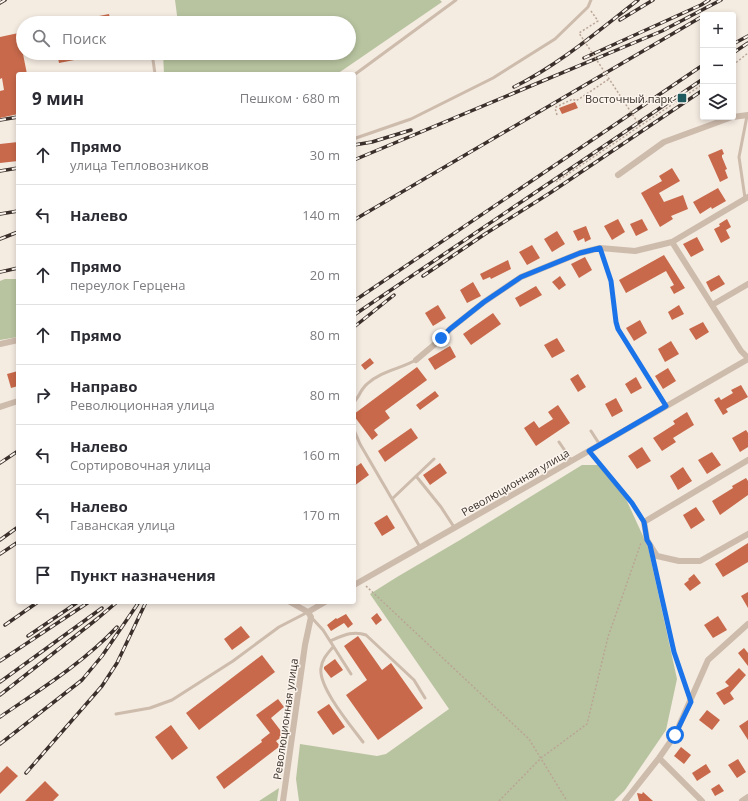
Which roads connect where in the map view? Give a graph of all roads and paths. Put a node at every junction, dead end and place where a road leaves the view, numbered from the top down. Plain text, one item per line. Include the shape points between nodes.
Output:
1 (456, 0) edge
2 (591, 0) edge
3 (591, 11) dead end
4 (748, 53) edge
5 (153, 60) edge
6 (736, 63) edge
7 (155, 72) edge
8 (356, 74) edge
9 (609, 79) junction
10 (700, 86) edge
11 (666, 109) junction
12 (556, 115) dead end
13 (747, 116) edge
14 (736, 117) edge
15 (724, 120) edge
16 (356, 138) edge
17 (618, 175) dead end
18 (556, 182) dead end
19 (747, 197) edge
20 (672, 242) junction
21 (600, 248) junction
22 (748, 284) edge
23 (712, 305) junction
24 (16, 340) edge
25 (0, 344) edge
26 (748, 359) edge
27 (416, 360) joint
28 (356, 399) edge
29 (16, 402) edge
30 (666, 406) junction
31 (0, 407) edge
32 (591, 430) dead end
33 (356, 435) edge
34 (559, 442) dead end
35 (600, 445) junction
36 (589, 451) junction
37 (434, 459) dead end
38 (748, 460) edge
39 (572, 461) junction
40 (416, 476) junction
41 (392, 499) junction
42 (644, 522) junction
43 (454, 528) junction
44 (645, 530) junction
45 (748, 534) edge
46 (420, 547) junction
47 (654, 560) dead end
48 (361, 581) junction
49 (356, 584) edge
50 (293, 604) edge
51 (322, 604) edge
52 (309, 614) junction
53 (748, 624) edge
54 (330, 641) junction
55 (333, 647) junction
56 (352, 674) dead end
57 (425, 698) dead end
58 (691, 702) junction
59 (116, 714) dead end
60 (363, 742) dead end
61 (541, 758) junction
62 (660, 758) junction
63 (748, 797) edge
64 (283, 801) edge
65 (499, 801) edge
66 (567, 801) edge
67 (625, 801) edge
68 (702, 801) edge
69 (742, 801) edge

1 - 8 lane
2 - 16 lane via 588,7 555,39 493,78 411,119
3 - 9 path, bridge via 598,21 579,33
4 - 6 path
5 - 7 lane
9 - 11 path, bridge via 640,126
9 - 12 path via 576,101 572,99 556,106
10 - 11 path
11 - 18 path
13 - 14 street
13 - 19 lane via 739,157
15 - 17 street via 664,142
19 - 20 street
20 - 21 street via 635,251
20 - 23 street
21 - 27 street via 580,253 521,277 450,329
21 - 30 lane via 611,281 618,329
22 - 23 street
23 - 26 street
24 - 25 street
26 - 30 street, Революционная улица
27 - 28 lane via 367,384
29 - 31 street
30 - 35 street, Революционная улица
32 - 35 lane
33 - 41 lane
34 - 39 lane
35 - 36 street, Революционная улица
36 - 39 street, Революционная улица
36 - 42 lane via 632,503
37 - 40 lane
38 - 42 street
39 - 43 street, Революционная улица
40 - 41 lane
40 - 43 lane
41 - 46 lane
42 - 44 street
43 - 46 street, Революционная улица
44 - 45 street via 647,540 657,556 679,561 700,561
44 - 61 path via 608,637 587,724
46 - 48 street, Революционная улица
47 - 58 path via 674,652
48 - 49 street, Революционная улица
48 - 61 path via 529,738
50 - 52 street
51 - 52 street
52 - 54 lane
52 - 59 lane via 279,626 233,661 172,700 150,708
52 - 64 street, Революционная улица
53 - 58 street via 708,660
54 - 55 lane
54 - 57 lane via 350,633 366,635 414,680
55 - 56 lane
55 - 60 lane via 320,668 321,679 326,691
58 - 62 street
61 - 65 path
61 - 66 path
62 - 67 street
62 - 68 street
63 - 69 street

